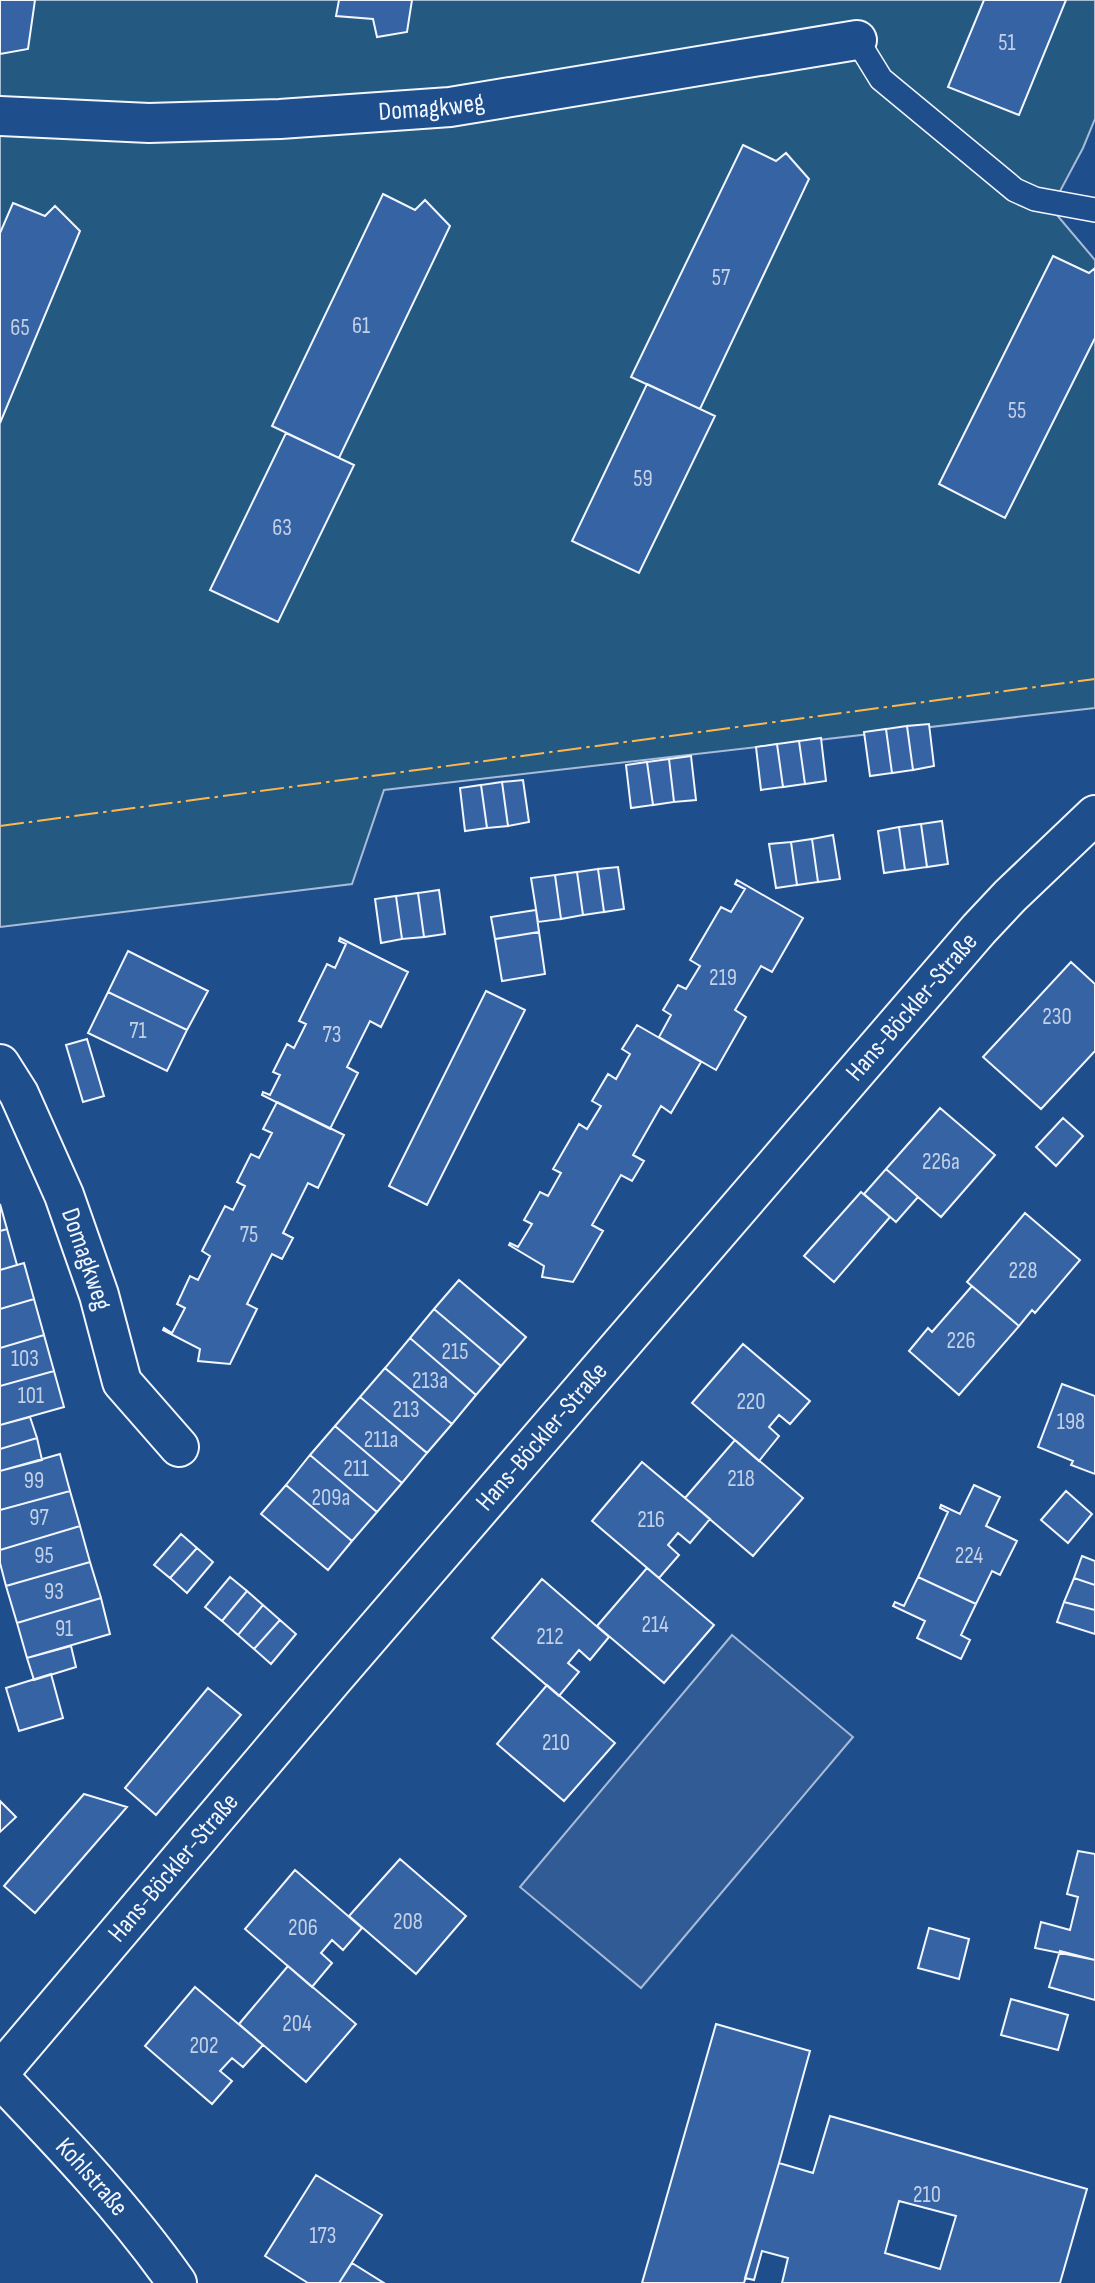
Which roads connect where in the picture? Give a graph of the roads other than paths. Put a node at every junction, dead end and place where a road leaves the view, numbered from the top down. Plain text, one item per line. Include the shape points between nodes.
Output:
1 (858, 40) joint
2 (0, 116) edge
3 (1095, 210) edge
4 (1095, 815) edge
5 (0, 1064) edge
6 (179, 1447) dead end
7 (0, 2072) edge
8 (0, 2078) edge
9 (177, 2283) edge

1 - 2 street, Domagkweg via 450,107 280,119 149,122
1 - 3 lane via 881,79 1015,190 1035,199
4 - 7 street, Hans-Böckler-Straße via 979,929
5 - 6 street, Domagkweg via 19,1094 64,1195 99,1295 122,1382
8 - 9 street, Kohlstraße via 151,2246

